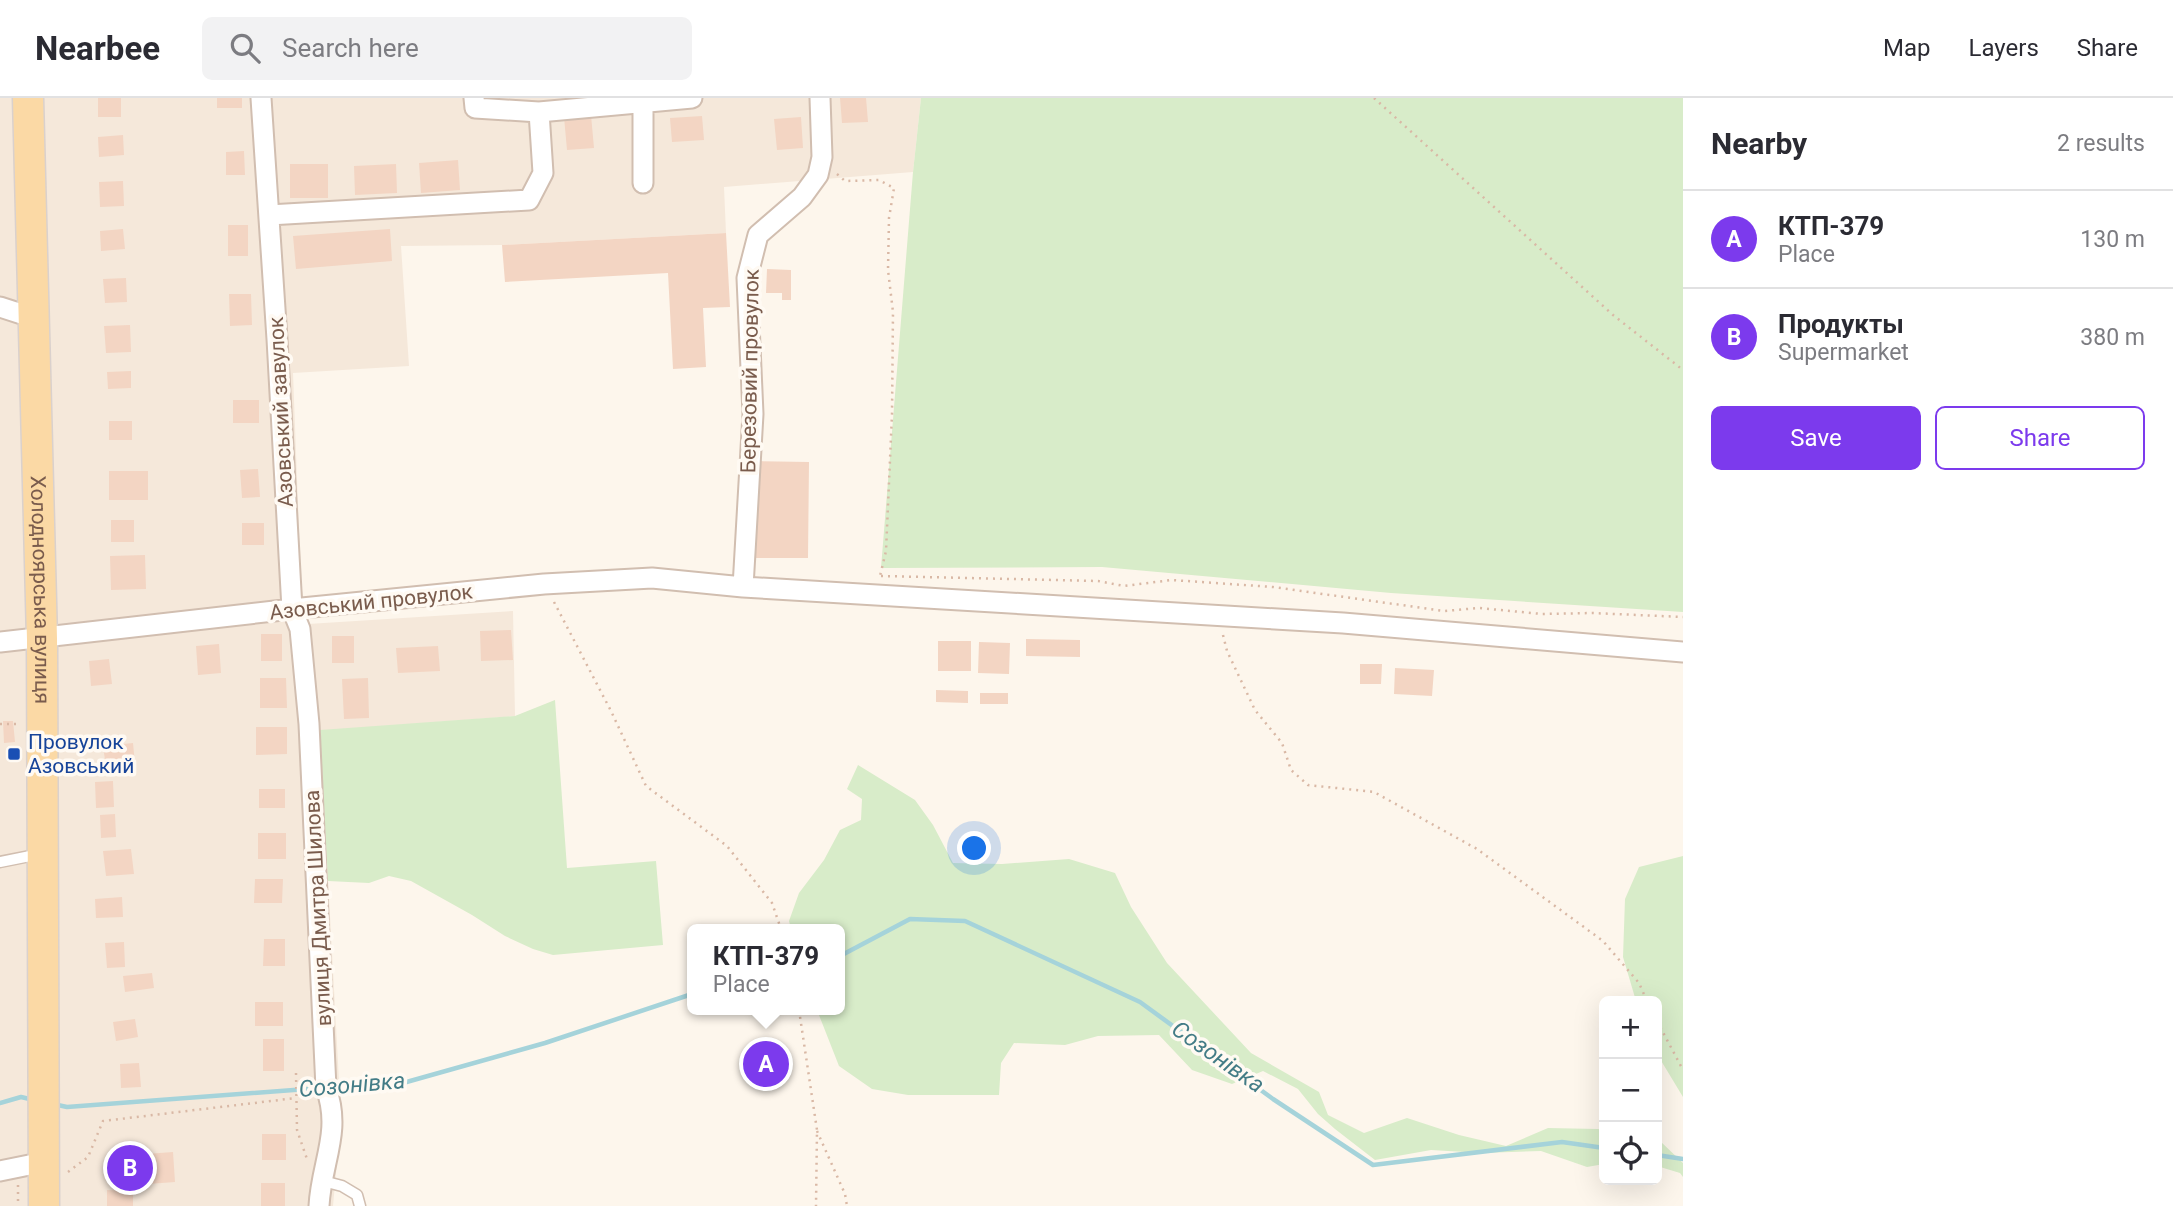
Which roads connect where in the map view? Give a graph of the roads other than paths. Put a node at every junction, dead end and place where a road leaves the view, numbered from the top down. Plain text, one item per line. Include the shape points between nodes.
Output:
1 (28, 98) edge
2 (261, 98) edge
3 (692, 98) edge
4 (820, 98) edge
5 (643, 99) edge
6 (474, 103) edge
7 (539, 111) junction
8 (643, 183) dead end
9 (269, 215) junction
10 (0, 307) edge
11 (34, 318) junction
12 (743, 587) junction
13 (292, 609) junction
14 (42, 639) junction
15 (0, 642) edge
16 (1683, 652) edge
17 (44, 854) junction
18 (0, 862) edge
19 (55, 1168) junction
20 (0, 1171) edge
21 (323, 1181) junction
22 (44, 1206) edge
23 (319, 1206) edge
24 (360, 1206) edge

1 - 11 main road, Холодноярська вулиця
2 - 9 street, Азовський завулок
3 - 5 street
4 - 12 street, Березовий провулок via 822,157 818,175 802,197 758,235 747,278 753,414
5 - 7 street
5 - 8 street
6 - 7 street
7 - 9 street via 543,173 529,200
9 - 13 street, Азовський завулок
10 - 11 street
11 - 14 main road, Холодноярська вулиця
12 - 13 street, Азовський провулок via 652,578
12 - 16 street, Азовський провулок via 1343,624
13 - 14 street, Азовський провулок
13 - 21 street, вулиця Дмитра Шилова via 300,629 309,724 326,1088 332,1104 332,1138
14 - 15 street, Азовський провулок
14 - 17 main road, Холодноярська вулиця
17 - 18 lane
17 - 19 main road, Холодноярська вулиця via 44,1124
19 - 20 street
19 - 22 main road, Холодноярська вулиця
21 - 23 street, вулиця Дмитра Шилова
21 - 24 lane via 357,1195

